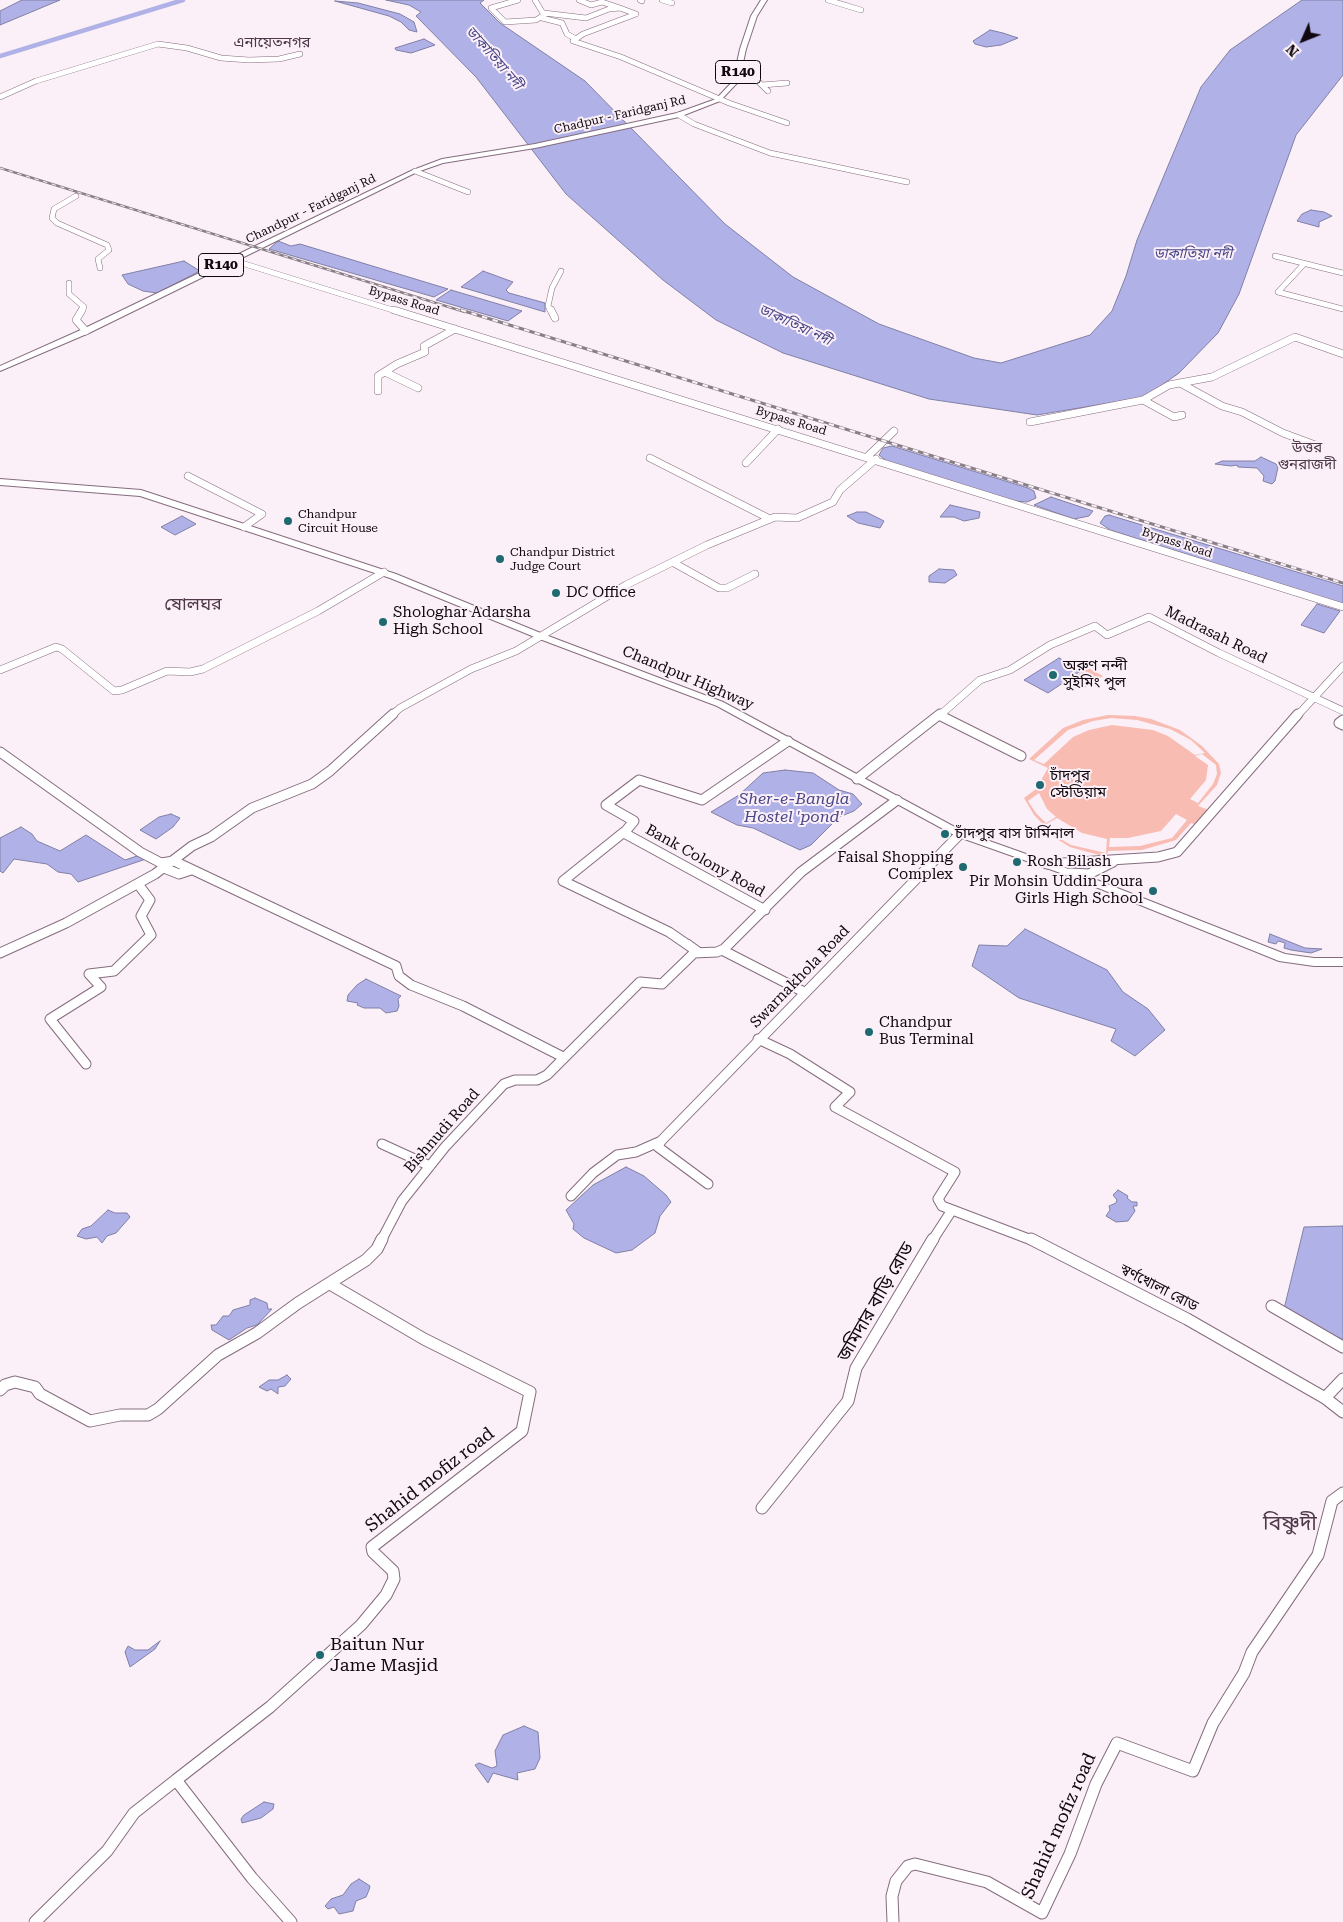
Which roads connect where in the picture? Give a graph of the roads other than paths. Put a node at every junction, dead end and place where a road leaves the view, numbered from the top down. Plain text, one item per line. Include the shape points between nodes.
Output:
1 (518, 0) edge
2 (531, 0) edge
3 (537, 0) edge
4 (579, 0) edge
5 (662, 0) edge
6 (764, 0) edge
7 (828, 0) edge
8 (672, 3) dead end
9 (620, 5) junction
10 (860, 10) dead end
11 (543, 16) junction
12 (576, 39) junction
13 (300, 54) dead end
14 (741, 65) junction
15 (788, 83) dead end
16 (762, 85) junction
17 (768, 91) dead end
18 (0, 98) edge
19 (720, 99) junction
20 (679, 115) junction
21 (780, 122) junction
22 (787, 123) dead end
23 (771, 126) dead end
24 (442, 161) joint
25 (415, 171) junction
26 (908, 182) dead end
27 (468, 192) dead end
28 (76, 196) dead end
29 (1274, 256) dead end
30 (232, 260) junction
31 (1304, 264) junction
32 (100, 268) dead end
33 (561, 271) dead end
34 (1343, 273) edge
35 (69, 283) dead end
36 (1343, 309) edge
37 (555, 318) dead end
38 (455, 329) junction
39 (86, 331) junction
40 (1343, 354) edge
41 (0, 369) edge
42 (387, 372) junction
43 (1180, 383) junction
44 (418, 388) dead end
45 (378, 391) dead end
46 (1143, 400) junction
47 (1182, 415) dead end
48 (1030, 422) dead end
49 (778, 429) junction
50 (894, 431) dead end
51 (1318, 446) dead end
52 (867, 457) junction
53 (650, 458) dead end
54 (876, 459) junction
55 (746, 463) dead end
56 (188, 476) dead end
57 (0, 482) edge
58 (770, 519) junction
59 (244, 527) junction
60 (674, 563) junction
61 (384, 572) junction
62 (755, 574) dead end
63 (1343, 607) edge
64 (540, 636) junction
65 (1343, 666) edge
66 (0, 670) edge
67 (1314, 697) junction
68 (1343, 712) edge
69 (939, 715) junction
70 (1343, 720) edge
71 (1343, 725) edge
72 (788, 741) junction
73 (0, 752) edge
74 (1021, 756) dead end
75 (857, 779) junction
76 (898, 800) junction
77 (624, 832) junction
78 (960, 834) junction
79 (1115, 860) junction
80 (174, 862) junction
81 (1047, 864) junction
82 (164, 868) junction
83 (191, 870) junction
84 (1070, 873) junction
85 (567, 878) joint
86 (138, 884) junction
87 (765, 910) junction
88 (687, 944) dead end
89 (722, 950) junction
90 (698, 952) junction
91 (0, 953) edge
92 (1343, 962) edge
93 (804, 992) junction
94 (758, 1040) junction
95 (563, 1058) junction
96 (86, 1064) dead end
97 (661, 1141) junction
98 (382, 1144) dead end
99 (430, 1166) junction
100 (708, 1184) dead end
101 (570, 1196) dead end
102 (952, 1210) junction
103 (330, 1284) junction
104 (1272, 1306) dead end
105 (1343, 1347) edge
106 (1343, 1379) edge
107 (0, 1390) edge
108 (1325, 1398) junction
109 (1343, 1412) edge
110 (1343, 1493) edge
111 (762, 1508) dead end
112 (176, 1780) junction
113 (35, 1922) edge
114 (291, 1922) edge
115 (893, 1922) edge

1 - 11 street via 491,8 505,22
2 - 3 street
3 - 11 street
4 - 9 street via 591,5 602,2
5 - 8 street
6 - 14 main road, Chadpur - Faridganj Rd / R140 via 754,16
7 - 10 street
9 - 11 street via 586,18
9 - 12 street via 636,14
11 - 12 street via 562,23 567,34
12 - 19 street via 572,41 621,57
13 - 18 street via 280,59 249,60 221,58 158,44 36,81
14 - 16 street
14 - 19 main road, Chadpur - Faridganj Rd / R140 via 736,81
15 - 16 street
16 - 17 street
19 - 20 main road, Chadpur - Faridganj Rd / R140
19 - 21 street
20 - 24 main road, Chadpur - Faridganj Rd / R140 via 535,146
20 - 26 street via 694,124 770,152
21 - 22 street
21 - 23 street
24 - 25 main road, Chandpur - Faridganj Rd / R140
25 - 27 street
25 - 30 main road, Chandpur - Faridganj Rd / R140
28 - 32 street via 54,209 52,218 56,223 107,245 109,250 98,260
29 - 31 street
30 - 38 street, Bypass Road
30 - 39 main road, Chandpur - Faridganj Rd / R140
31 - 34 street
31 - 36 street via 1278,292
33 - 37 street via 552,288 548,306
35 - 39 street via 69,294 84,308 76,320
38 - 42 street via 424,346 425,352
38 - 49 street, Bypass Road
39 - 41 main road, Chandpur - Faridganj Rd / R140
40 - 43 street via 1295,337 1212,377
42 - 44 street
42 - 45 street via 378,376
43 - 46 street
43 - 51 street via 1222,406
46 - 47 street via 1174,417
46 - 48 street
49 - 52 street, Bypass Road
49 - 55 street
50 - 52 street
52 - 54 street, Bypass Road
53 - 58 street
54 - 58 street via 840,490 833,502 797,518 779,516
54 - 63 street, Bypass Road
56 - 59 street via 262,514
57 - 59 main road, Chandpur Highway via 141,493
58 - 60 street via 707,545
59 - 61 main road, Chandpur Highway
60 - 62 street via 719,588 727,588
60 - 64 street via 626,585
61 - 64 main road, Chandpur Highway
61 - 66 street via 203,669 167,671 122,690 114,691 56,647
64 - 72 main road, Chandpur Highway via 720,704
64 - 80 street via 400,708 312,784 252,808 211,837 192,846
65 - 67 street
67 - 68 street
67 - 69 street, Madrasah Road via 1149,617 1107,635 1095,626 1050,645 1010,670 980,680
67 - 79 street via 1177,852
69 - 74 street
69 - 75 street, Madrasah Road
70 - 71 street via 1339,723
72 - 75 main road, Chandpur Highway
72 - 77 street, Bank Colony Road via 702,800 639,780 606,805 634,820
73 - 80 street via 140,852 161,862
75 - 76 main road, Chandpur Highway
76 - 78 main road, Chandpur Highway
76 - 87 street via 800,872
77 - 85 street, Bank Colony Road
77 - 87 street, Bank Colony Road
78 - 81 main road, Chandpur Highway
78 - 93 street, Swarnakhola Road
79 - 81 street
79 - 84 street via 1089,874
80 - 82 street
80 - 83 street
81 - 84 main road, Chandpur Highway
82 - 83 street via 179,874
82 - 86 street
83 - 95 street via 396,966 399,976 412,984 463,1006
84 - 92 main road, Chandpur Highway via 1283,958
85 - 90 street via 564,883 669,932
86 - 91 street via 66,923
86 - 96 street via 150,900 140,916 151,935 114,971 89,974 101,987 50,1019
87 - 89 street
88 - 90 street
89 - 90 street
89 - 93 street
90 - 95 street, Bishnudi Road via 662,984 640,982
93 - 94 street, Swarnakhola Road
94 - 97 street, Swarnakhola Road
94 - 102 street via 790,1054 850,1092 834,1107 955,1172 938,1199 942,1206
95 - 99 street, Bishnudi Road via 541,1078 504,1084
97 - 100 street via 658,1147
97 - 101 street via 636,1152 617,1155
98 - 99 street
99 - 103 street, Bishnudi Road via 402,1201 377,1248 366,1260
102 - 108 street, স্বর্ণখোলা রোড via 1020,1234 1082,1265 1188,1320
102 - 111 street, জমিদার বাড়ি রোড via 856,1368 848,1401
103 - 107 street, Bishnudi Road via 218,1355 148,1416 120,1415 90,1421 40,1394 35,1387 16,1382
103 - 112 street, Shahid mofiz road via 424,1339 530,1392 522,1431 372,1547 373,1552 393,1571 394,1579 386,1595 361,1625 270,1707
104 - 105 street
106 - 108 street
108 - 109 street, স্বর্ণখোলা রোড
110 - 115 street, Shahid mofiz road via 1332,1501 1318,1555 1252,1652 1244,1673 1213,1723 1193,1770 1117,1743 1096,1784 1070,1854 1042,1913 987,1882 915,1864 908,1866 896,1881 892,1896
112 - 113 street via 134,1813 107,1851
112 - 114 street via 230,1851

